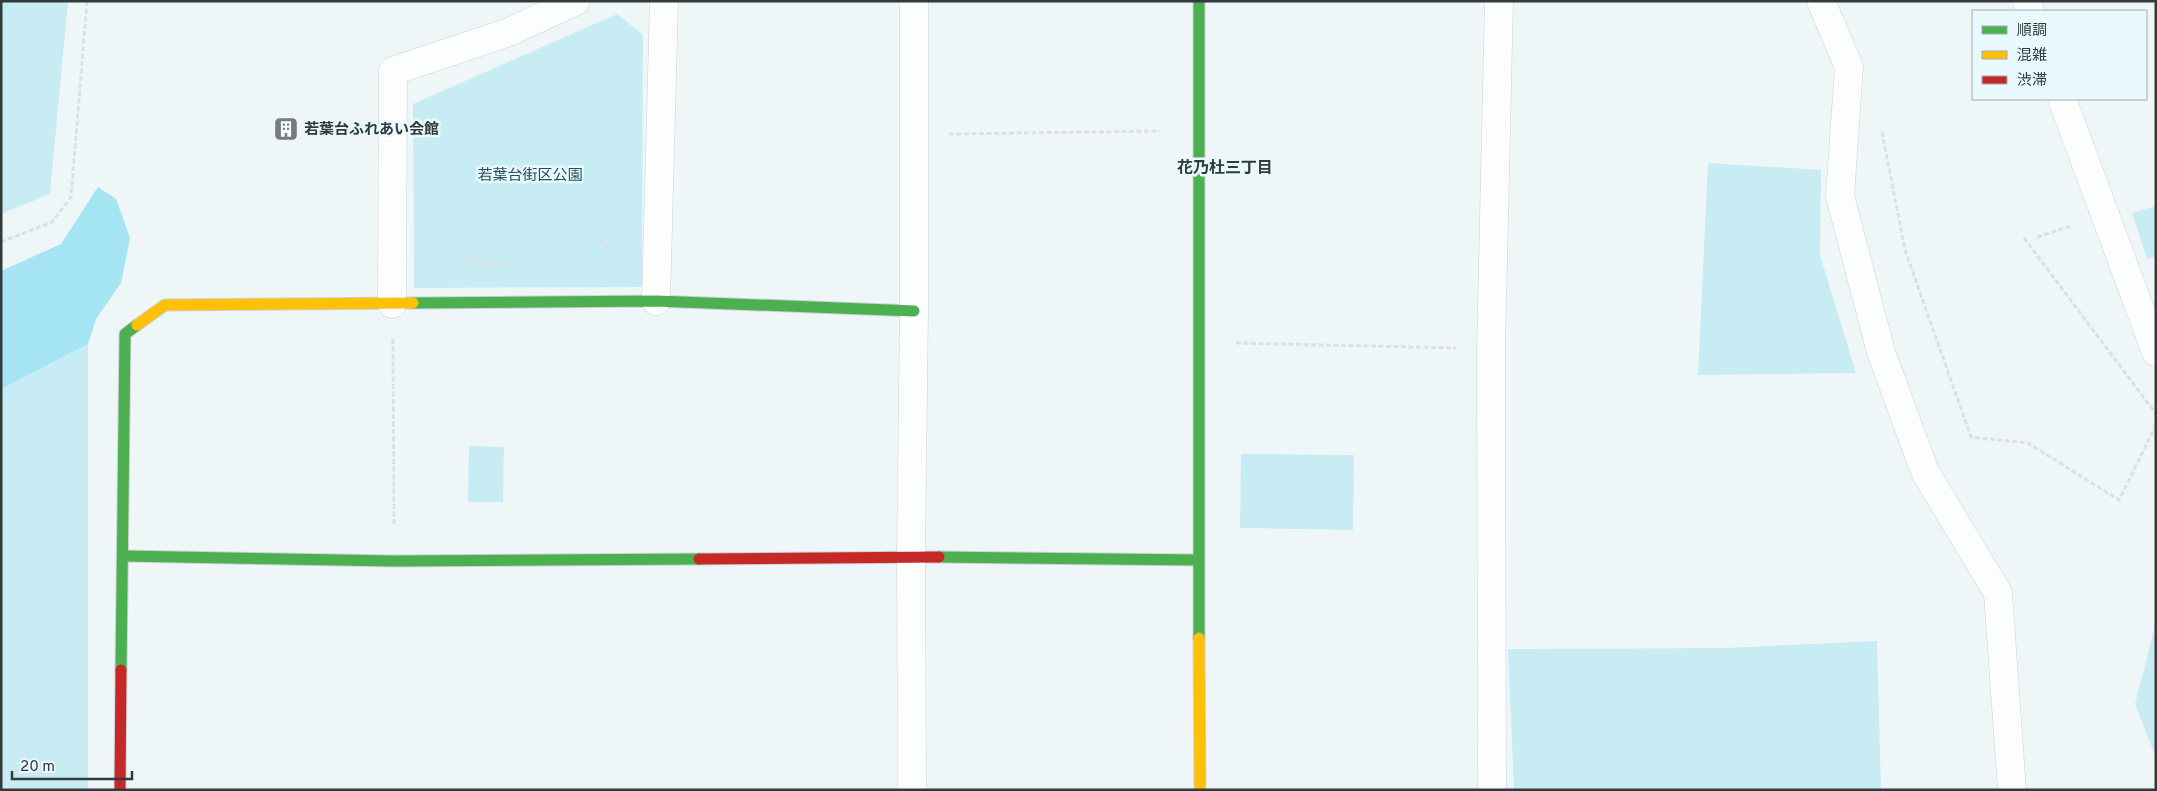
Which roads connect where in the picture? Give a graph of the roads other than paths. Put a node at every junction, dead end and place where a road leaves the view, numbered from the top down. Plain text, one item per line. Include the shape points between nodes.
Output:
1 (576, 1) edge
2 (664, 1) edge
3 (914, 1) edge
4 (1199, 1) edge
5 (1499, 1) edge
6 (1821, 1) edge
7 (2062, 100) edge
8 (656, 302) junction
9 (392, 304) junction
10 (914, 311) junction
11 (2156, 352) edge
12 (124, 556) junction
13 (911, 557) junction
14 (1198, 560) junction
15 (120, 790) edge
16 (912, 790) edge
17 (1200, 790) edge
18 (1492, 790) edge
19 (2012, 790) edge

1 - 9 street via 510,32 393,71
2 - 8 street
3 - 10 street
4 - 14 street
5 - 18 street via 1491,349
6 - 19 street via 1849,67 1840,196 1881,352 1925,472 1998,593
7 - 11 street
8 - 9 street
8 - 10 street
9 - 12 street via 165,305 125,334
10 - 13 street
12 - 13 street via 394,560
12 - 15 street
13 - 14 street
13 - 16 street
14 - 17 street

